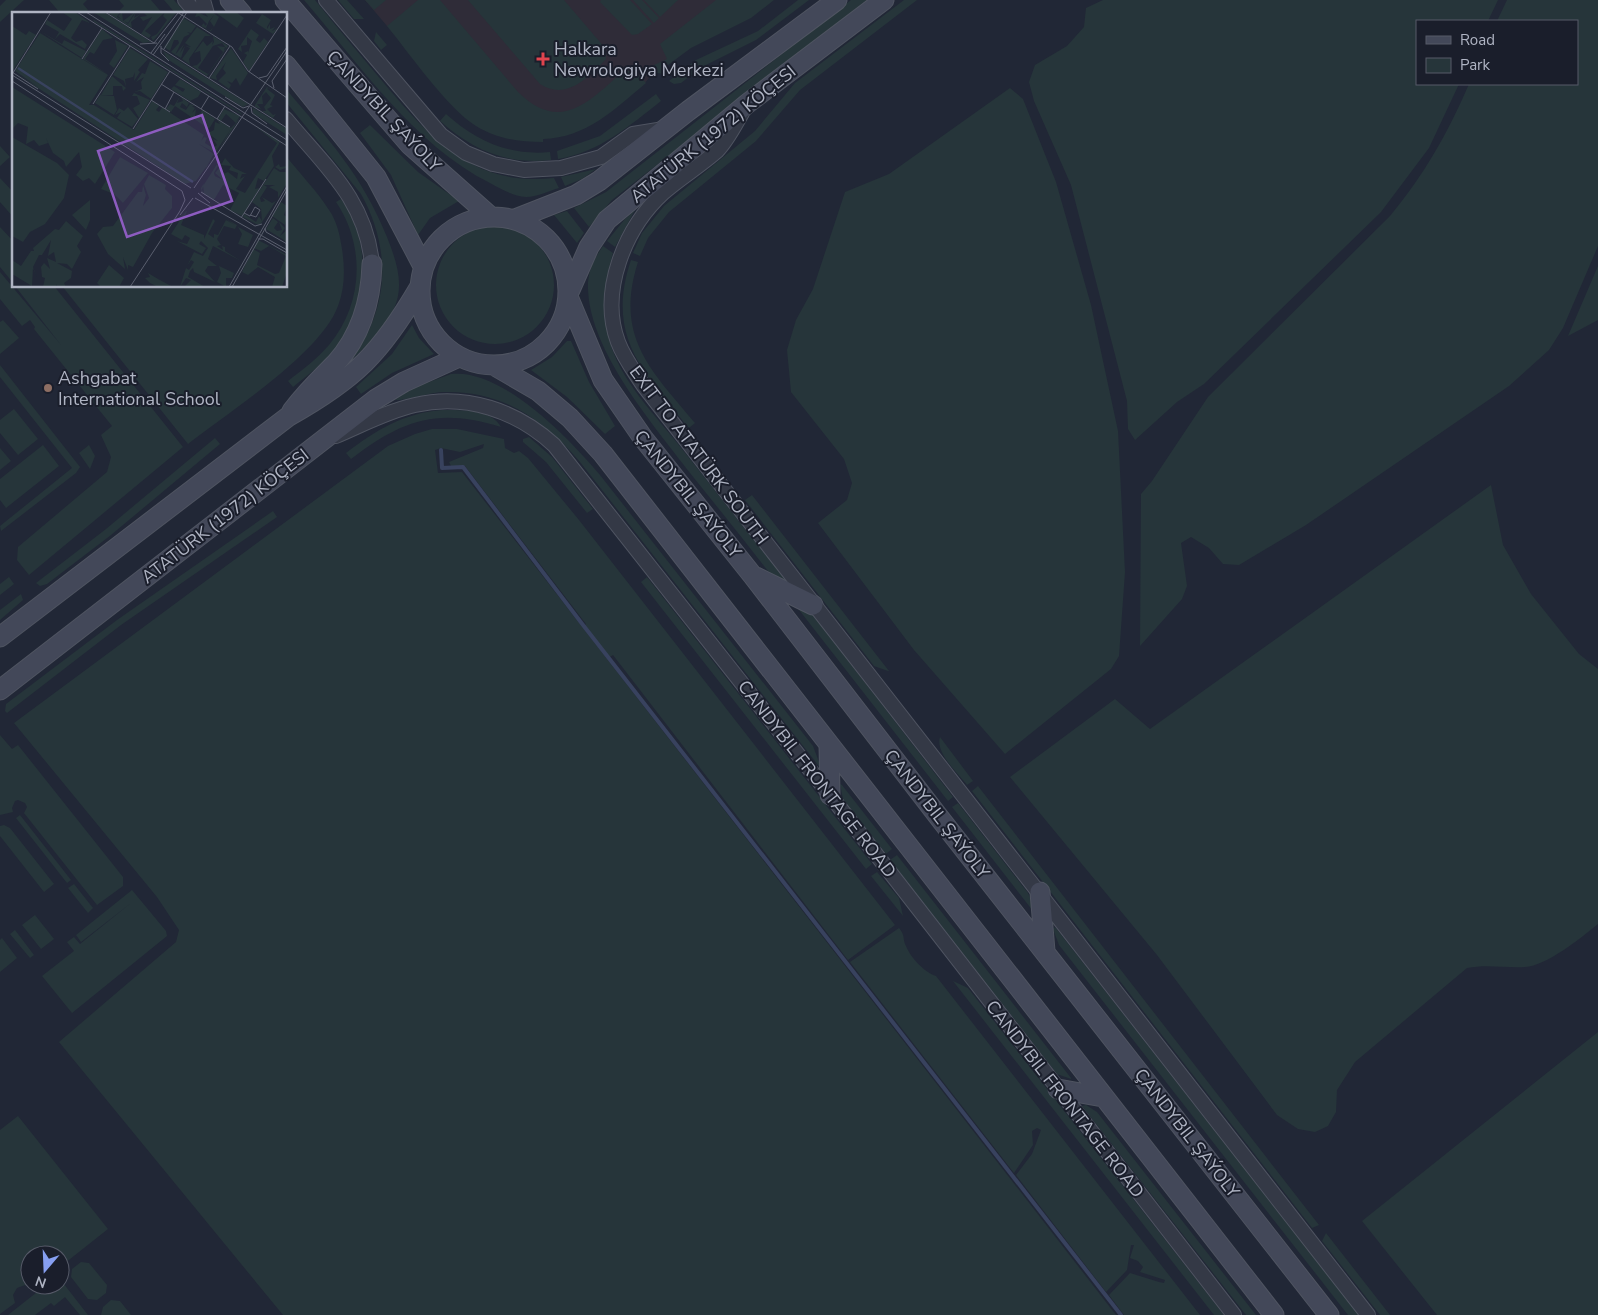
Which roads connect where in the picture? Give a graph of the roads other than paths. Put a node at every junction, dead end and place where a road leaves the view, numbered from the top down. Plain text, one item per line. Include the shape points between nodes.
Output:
1 (185, 0) edge
2 (230, 0) edge
3 (285, 0) edge
4 (326, 0) edge
5 (837, 0) edge
6 (884, 0) edge
7 (196, 12) edge
8 (240, 12) edge
9 (288, 67) edge
10 (748, 103) junction
11 (288, 121) edge
12 (664, 129) junction
13 (490, 216) junction
14 (515, 219) junction
15 (372, 264) joint
16 (423, 266) junction
17 (419, 288) junction
18 (569, 295) junction
19 (459, 357) junction
20 (495, 366) junction
21 (289, 416) junction
22 (319, 443) junction
23 (753, 576) junction
24 (814, 605) junction
25 (0, 637) edge
26 (0, 690) edge
27 (829, 744) junction
28 (830, 796) junction
29 (1040, 892) junction
30 (1045, 951) junction
31 (1058, 1089) junction
32 (1103, 1097) junction
33 (1234, 1315) edge
34 (1274, 1315) edge
35 (1329, 1315) edge
36 (1368, 1315) edge

1 - 7 street
2 - 8 main road
3 - 13 main road, ÇANDYBIL ŞAÝOLY via 410,145
4 - 12 street via 441,135 485,161 524,170 561,168 601,156 633,134
5 - 12 main road, ATATÜRK (1972) KÖÇESI
6 - 10 main road, ATATÜRK (1972) KÖÇESI
9 - 16 main road via 376,177
10 - 18 main road, ATATÜRK (1972) KÖÇESI via 607,220 589,247
10 - 24 street, EXIT TO ATATÜRK SOUTH via 718,150 663,193 630,237 615,281 612,299 614,322 618,342 643,385
11 - 15 street via 355,203 365,227
12 - 14 main road, ATATÜRK (1972) KÖÇESI via 586,190
13 - 14 main road
13 - 16 main road via 468,220 449,231
14 - 18 main road via 548,238 560,254 567,271
15 - 21 main road via 368,304 356,333 340,357 308,389
16 - 17 main road
17 - 19 main road via 422,309 430,328 442,344
17 - 21 main road via 388,337 360,369 328,394
18 - 20 main road via 564,320 542,348 516,362
18 - 23 main road, ÇANDYBIL ŞAÝOLY via 603,380 623,411
19 - 20 main road
19 - 22 main road, ATATÜRK (1972) KÖÇESI via 388,392
20 - 27 main road via 544,396 570,418 603,454
21 - 25 main road
22 - 26 main road, ATATÜRK (1972) KÖÇESI
22 - 28 street, CANDYBIL FRONTAGE ROAD via 399,409 436,402 486,406 527,423 564,458
23 - 24 main road
23 - 30 main road, ÇANDYBIL ŞAÝOLY
24 - 29 street
27 - 28 main road
27 - 32 main road
28 - 31 street, CANDYBIL FRONTAGE ROAD
29 - 30 main road
29 - 36 street
30 - 35 main road, ÇANDYBIL ŞAÝOLY
31 - 32 main road
31 - 33 street, CANDYBIL FRONTAGE ROAD
32 - 34 main road

